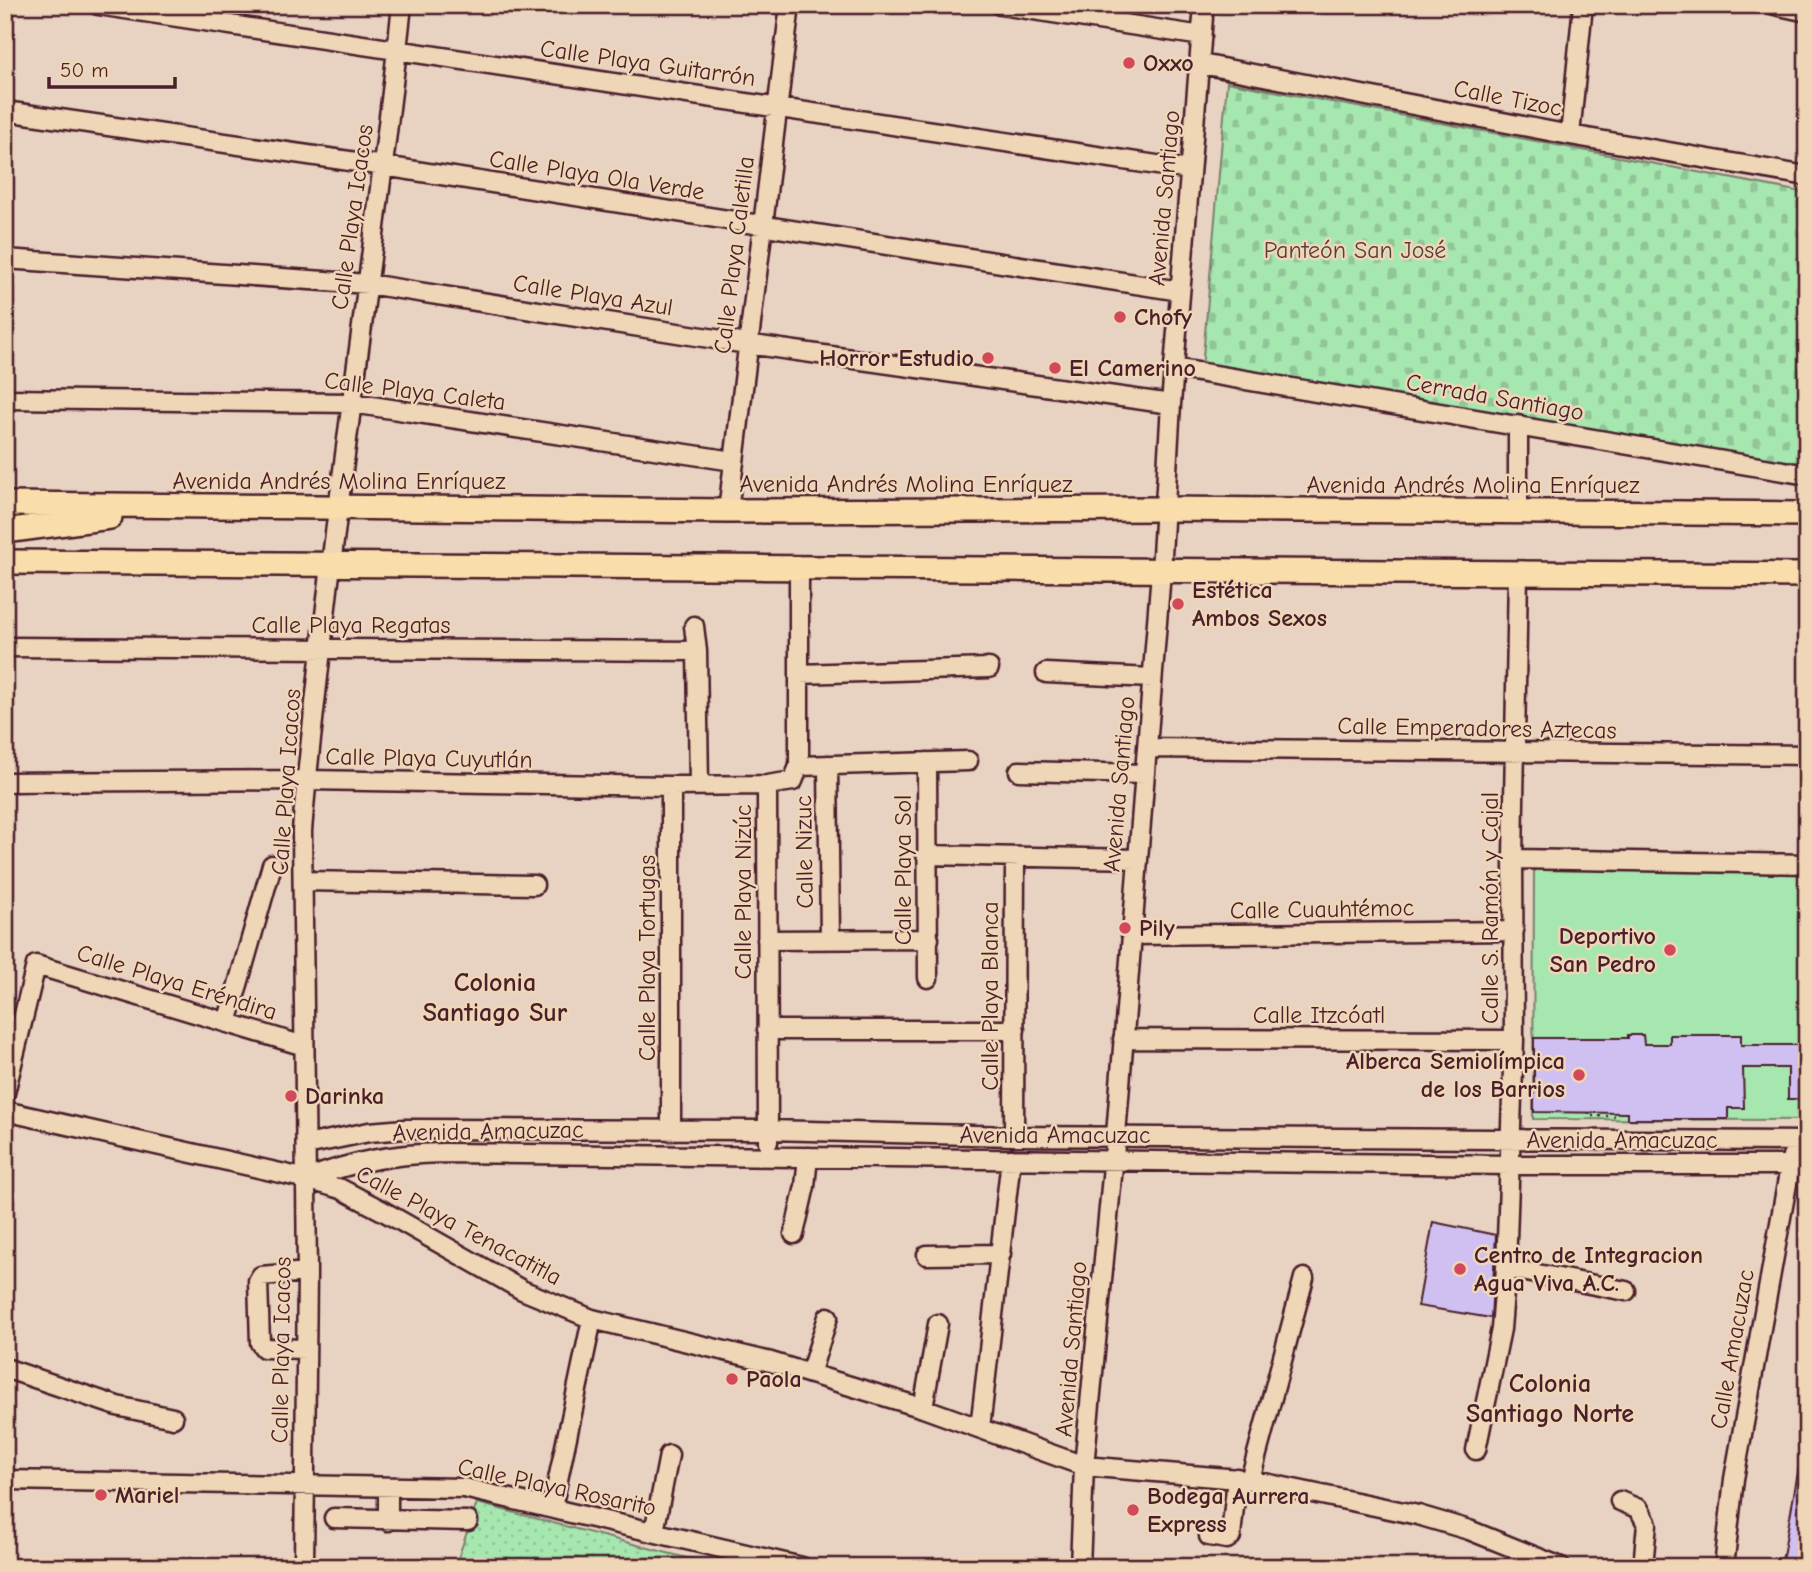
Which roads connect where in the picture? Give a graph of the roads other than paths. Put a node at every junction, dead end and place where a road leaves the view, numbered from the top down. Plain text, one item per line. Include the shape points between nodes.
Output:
1 (98, 5) edge
2 (402, 5) edge
3 (790, 5) edge
4 (1000, 5) edge
5 (1204, 5) edge
6 (1583, 5) edge
7 (1776, 5) edge
8 (1807, 12) edge
9 (1202, 36) junction
10 (397, 51) junction
11 (1200, 64) junction
12 (779, 106) junction
13 (5, 111) edge
14 (1570, 135) junction
15 (384, 166) junction
16 (1190, 170) junction
17 (1807, 177) edge
18 (762, 225) junction
19 (5, 259) edge
20 (368, 284) junction
21 (1180, 291) junction
22 (747, 344) junction
23 (1174, 368) junction
24 (5, 399) edge
25 (352, 403) junction
26 (1171, 404) junction
27 (1518, 425) junction
28 (733, 461) junction
29 (1807, 475) edge
30 (5, 505) edge
31 (189, 506) junction
32 (337, 507) junction
33 (1165, 509) junction
34 (728, 511) junction
35 (1518, 512) junction
36 (1807, 514) edge
37 (5, 531) edge
38 (5, 562) edge
39 (331, 565) junction
40 (799, 568) junction
41 (1161, 572) junction
42 (1518, 573) junction
43 (1807, 575) edge
44 (694, 626) dead end
45 (5, 647) edge
46 (321, 650) junction
47 (697, 651) junction
48 (989, 668) dead end
49 (1046, 673) dead end
50 (799, 674) junction
51 (1152, 678) junction
52 (1147, 748) junction
53 (1516, 753) junction
54 (1807, 755) edge
55 (968, 761) dead end
56 (927, 762) junction
57 (828, 765) junction
58 (799, 766) junction
59 (1019, 771) dead end
60 (1145, 774) junction
61 (306, 780) junction
62 (5, 782) edge
63 (699, 785) junction
64 (767, 785) junction
65 (671, 786) junction
66 (926, 855) junction
67 (1015, 857) junction
68 (1138, 859) junction
69 (1513, 859) junction
70 (1807, 864) edge
71 (272, 865) dead end
72 (303, 881) junction
73 (534, 885) dead end
74 (1514, 932) junction
75 (1131, 935) junction
76 (830, 939) junction
77 (929, 939) junction
78 (767, 940) junction
79 (928, 978) dead end
80 (227, 1023) junction
81 (767, 1030) junction
82 (1015, 1030) junction
83 (1123, 1039) junction
84 (1514, 1040) junction
85 (304, 1046) junction
86 (10, 1048) edge
87 (5, 1093) edge
88 (5, 1111) edge
89 (671, 1130) junction
90 (768, 1130) junction
91 (1115, 1135) junction
92 (1014, 1136) junction
93 (1511, 1139) junction
94 (1801, 1141) edge
95 (306, 1145) junction
96 (768, 1157) junction
97 (808, 1157) junction
98 (1011, 1159) junction
99 (1113, 1160) junction
100 (1511, 1164) junction
101 (1798, 1165) edge
102 (306, 1179) junction
103 (794, 1234) dead end
104 (1001, 1254) junction
105 (927, 1255) dead end
106 (1506, 1268) junction
107 (307, 1272) junction
108 (1304, 1278) dead end
109 (1626, 1291) dead end
110 (828, 1317) dead end
111 (592, 1319) junction
112 (938, 1324) dead end
113 (306, 1349) junction
114 (5, 1368) edge
115 (810, 1374) junction
116 (923, 1408) junction
117 (173, 1418) dead end
118 (980, 1428) junction
119 (1476, 1450) dead end
120 (669, 1455) dead end
121 (1084, 1466) junction
122 (1244, 1479) junction
123 (5, 1480) edge
124 (303, 1486) junction
125 (388, 1487) junction
126 (1620, 1502) dead end
127 (552, 1508) junction
128 (334, 1518) dead end
129 (388, 1521) junction
130 (468, 1521) dead end
131 (654, 1532) junction
132 (1209, 1536) dead end
133 (303, 1567) edge
134 (802, 1567) edge
135 (1080, 1567) edge
136 (1561, 1567) edge
137 (1639, 1567) edge
138 (1724, 1567) edge

1 - 10 street, Calle Playa Guitarrón
2 - 10 street, Calle Playa Icacos
3 - 12 street, Calle Playa Caletilla
4 - 9 street
5 - 9 street, Avenida Santiago
6 - 14 street
7 - 8 street
9 - 11 street, Avenida Santiago
10 - 12 street, Calle Playa Guitarrón
10 - 15 street, Calle Playa Icacos
11 - 14 street, Calle Tizoc
11 - 16 street, Avenida Santiago
12 - 16 street, Calle Playa Guitarrón
12 - 18 street, Calle Playa Caletilla
13 - 15 street, Calle Playa Ola Verde
14 - 17 street, Calle Tizoc
15 - 18 street, Calle Playa Ola Verde
15 - 20 street, Calle Playa Icacos
16 - 21 street, Avenida Santiago
18 - 21 street, Calle Playa Ola Verde
18 - 22 street, Calle Playa Caletilla
19 - 20 street, Calle Playa Azul
20 - 22 street, Calle Playa Azul
20 - 25 street, Calle Playa Icacos
21 - 23 street, Avenida Santiago
22 - 26 street, Calle Playa Azul
22 - 28 street, Calle Playa Caletilla
23 - 26 street, Avenida Santiago
23 - 27 street, Cerrada Santiago
24 - 25 street, Calle Playa Caleta
25 - 28 street, Calle Playa Caleta
25 - 32 street, Calle Playa Icacos
26 - 33 street, Avenida Santiago
27 - 29 street, Cerrada Santiago
27 - 35 street
28 - 34 street, Calle Playa Caletilla
30 - 31 main road, Avenida Andrés Molina Enríquez
31 - 32 main road, Avenida Andrés Molina Enríquez
31 - 37 main road
32 - 34 main road, Avenida Andrés Molina Enríquez
32 - 39 street, Calle Playa Icacos
33 - 34 main road, Avenida Andrés Molina Enríquez
33 - 35 main road, Avenida Andrés Molina Enríquez
33 - 41 street, Avenida Santiago
35 - 36 main road, Avenida Andrés Molina Enríquez
38 - 39 main road
39 - 40 main road
39 - 46 street, Calle Playa Icacos
40 - 41 main road
40 - 50 street
41 - 42 main road
41 - 51 street, Avenida Santiago
42 - 43 main road
42 - 53 street, Calle S. Ramón y Cajal
44 - 47 street
45 - 46 street, Calle Playa Regatas
46 - 47 street, Calle Playa Regatas
46 - 61 street, Calle Playa Icacos
47 - 63 street
48 - 50 street
49 - 51 street
50 - 58 street
51 - 52 street, Avenida Santiago
52 - 53 street, Calle Emperadores Aztecas
52 - 60 street, Avenida Santiago
53 - 54 street, Calle Emperadores Aztecas
53 - 69 street, Calle S. Ramón y Cajal
55 - 56 street
56 - 57 street
56 - 66 street, Calle Playa Sol
57 - 58 street
57 - 76 street, Calle Nizuc
58 - 64 street, Calle Playa Nizúc via 793,781
59 - 60 street
60 - 68 street, Avenida Santiago
61 - 62 street, Calle Playa Cuyutlán
61 - 65 street, Calle Playa Cuyutlán
61 - 72 street, Calle Playa Icacos
63 - 64 street, Calle Playa Cuyutlán
63 - 65 street, Calle Playa Cuyutlán
64 - 78 street, Calle Playa Nizúc
65 - 89 street, Calle Playa Tortugas
66 - 67 street
66 - 77 street, Calle Playa Sol
67 - 68 street
67 - 82 street, Calle Playa Blanca
68 - 75 street, Avenida Santiago
69 - 70 street
69 - 74 street, Calle S. Ramón y Cajal
71 - 80 street
72 - 73 street
72 - 85 street, Calle Playa Icacos
74 - 75 street, Calle Cuauhtémoc
74 - 84 street, Calle S. Ramón y Cajal
75 - 83 street, Avenida Santiago
76 - 77 street
76 - 78 street
77 - 79 street, Calle Playa Sol
78 - 81 street, Calle Playa Nizúc
80 - 85 street, Calle Playa Eréndira
80 - 86 street, Calle Playa Eréndira via 36,965
81 - 82 street
81 - 90 street, Calle Playa Nizúc
82 - 92 street, Calle Playa Blanca
83 - 84 street, Calle Itzcóatl
83 - 91 street, Avenida Santiago
84 - 93 street, Calle S. Ramón y Cajal
85 - 95 street, Calle Playa Icacos
86 - 87 street
88 - 102 street, Calle Playa Tenacatitla
89 - 90 street, Avenida Amacuzac
89 - 95 street, Avenida Amacuzac via 405,1129
90 - 92 street, Avenida Amacuzac
90 - 96 street, Calle Playa Nizúc
91 - 92 street, Avenida Amacuzac
91 - 93 street, Avenida Amacuzac
91 - 99 street, Avenida Santiago
93 - 94 street, Avenida Amacuzac
93 - 100 street, Calle S. Ramón y Cajal
94 - 101 street, Calle Amacuzac
95 - 102 street, Calle Playa Icacos
96 - 97 street, Avenida Amacuzac
96 - 102 street, Avenida Amacuzac via 408,1154 341,1165
97 - 98 street, Avenida Amacuzac
97 - 103 street
98 - 99 street, Avenida Amacuzac
98 - 104 street
99 - 100 street, Avenida Amacuzac
99 - 121 street, Avenida Santiago
100 - 101 street, Avenida Amacuzac
100 - 106 street, Calle S. Ramón y Cajal
101 - 138 street, Calle Amacuzac via 1734,1479
102 - 107 street, Calle Playa Icacos
102 - 111 street, Calle Playa Tenacatitla via 341,1189 522,1290
104 - 105 street
104 - 118 street
106 - 109 street
106 - 119 street, Calle S. Ramón y Cajal via 1501,1329
107 - 113 street, Calle Playa Icacos
107 - 113 street via 261,1276 258,1281 260,1343 264,1348
108 - 122 street
110 - 115 street
111 - 115 street, Calle Playa Tenacatitla
111 - 127 street
112 - 116 street
113 - 124 street, Calle Playa Icacos
114 - 117 street via 117,1406
115 - 116 street, Calle Playa Tenacatitla
116 - 118 street, Calle Playa Tenacatitla
118 - 121 street, Calle Playa Tenacatitla
120 - 131 street
121 - 122 street, Calle Playa Tenacatitla
121 - 135 street, Avenida Santiago
122 - 132 street via 1231,1535 1227,1539
122 - 136 street, Calle Playa Tenacatitla via 1418,1515
123 - 124 street, Calle Playa Rosarito
124 - 125 street, Calle Playa Rosarito
124 - 133 street, Calle Playa Icacos
125 - 127 street, Calle Playa Rosarito via 464,1488
125 - 129 street
126 - 137 street via 1639,1509 1647,1524 1643,1566
127 - 131 street, Calle Playa Rosarito
128 - 129 street
129 - 130 street
131 - 134 street, Calle Playa Rosarito

